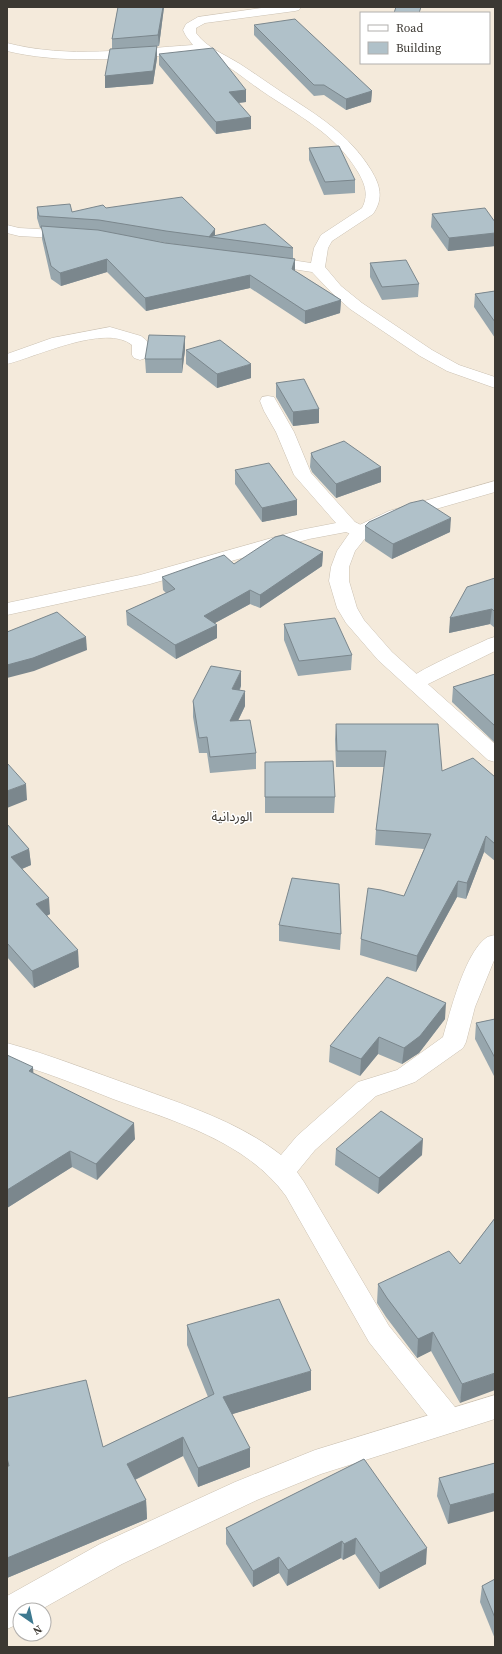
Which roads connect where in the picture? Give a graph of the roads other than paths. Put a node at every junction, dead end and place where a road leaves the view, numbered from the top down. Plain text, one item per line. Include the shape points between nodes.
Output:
1 (295, 7) edge
2 (8, 48) edge
3 (204, 49) junction
4 (7, 229) edge
5 (83, 236) edge
6 (248, 259) edge
7 (318, 268) junction
8 (140, 355) dead end
9 (7, 359) edge
10 (495, 383) edge
11 (268, 401) dead end
12 (495, 486) edge
13 (354, 529) junction
14 (7, 608) edge
15 (495, 643) edge
16 (415, 683) junction
17 (495, 755) edge
18 (495, 943) edge
19 (7, 1052) edge
20 (282, 1172) junction
21 (495, 1407) edge
22 (449, 1421) junction
23 (7, 1614) edge

1 - 3 street via 192,23 190,34
2 - 3 street via 47,54 142,54
3 - 7 street via 335,133 354,154 375,190 368,211 326,238 321,248
4 - 5 street
6 - 7 street
7 - 10 street via 336,289 356,306 426,353 453,368
8 - 9 street via 140,343 135,339 110,332 58,341
11 - 13 street via 285,432 303,476
12 - 13 street via 395,514
13 - 14 street via 307,534 143,580
13 - 16 street via 340,567 339,581 348,608 356,623 385,656
15 - 16 street
16 - 17 street
18 - 20 street via 483,956 463,1007 454,1042 406,1076 367,1089 306,1143
19 - 20 street via 172,1111 227,1135 268,1159
20 - 22 street via 295,1189 379,1334
21 - 22 street
22 - 23 street via 316,1463 246,1490 111,1554

